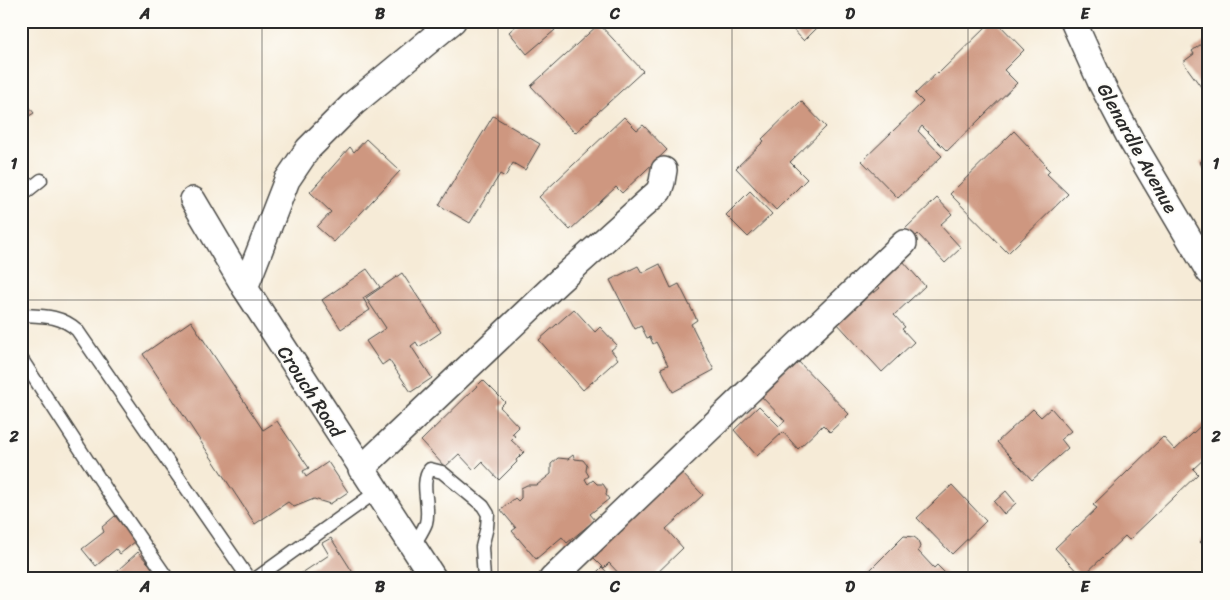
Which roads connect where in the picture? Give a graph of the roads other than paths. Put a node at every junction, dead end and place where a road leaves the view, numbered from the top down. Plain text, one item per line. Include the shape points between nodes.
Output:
1 (454, 21) edge
2 (1073, 21) edge
3 (664, 170) dead end
4 (41, 180) dead end
5 (21, 196) edge
6 (193, 200) dead end
7 (904, 243) dead end
8 (1209, 272) edge
9 (245, 288) junction
10 (21, 316) edge
11 (21, 358) edge
12 (361, 469) junction
13 (376, 492) junction
14 (413, 547) junction
15 (168, 579) edge
16 (249, 579) edge
17 (254, 579) edge
18 (434, 579) edge
19 (484, 579) edge
20 (552, 579) edge

1 - 9 street via 354,102 308,149 287,180
2 - 8 street, Glenardle Avenue via 1131,140
3 - 12 street via 659,191
4 - 5 lane
6 - 9 street, Crouch Road
7 - 20 street
9 - 12 street, Crouch Road
10 - 16 lane via 46,316 70,323 77,330
11 - 15 lane
12 - 13 street, Crouch Road
13 - 14 street, Crouch Road
13 - 17 lane
14 - 18 street, Crouch Road
14 - 19 lane via 426,522 426,474 430,469 442,472 483,506 488,514 482,547

